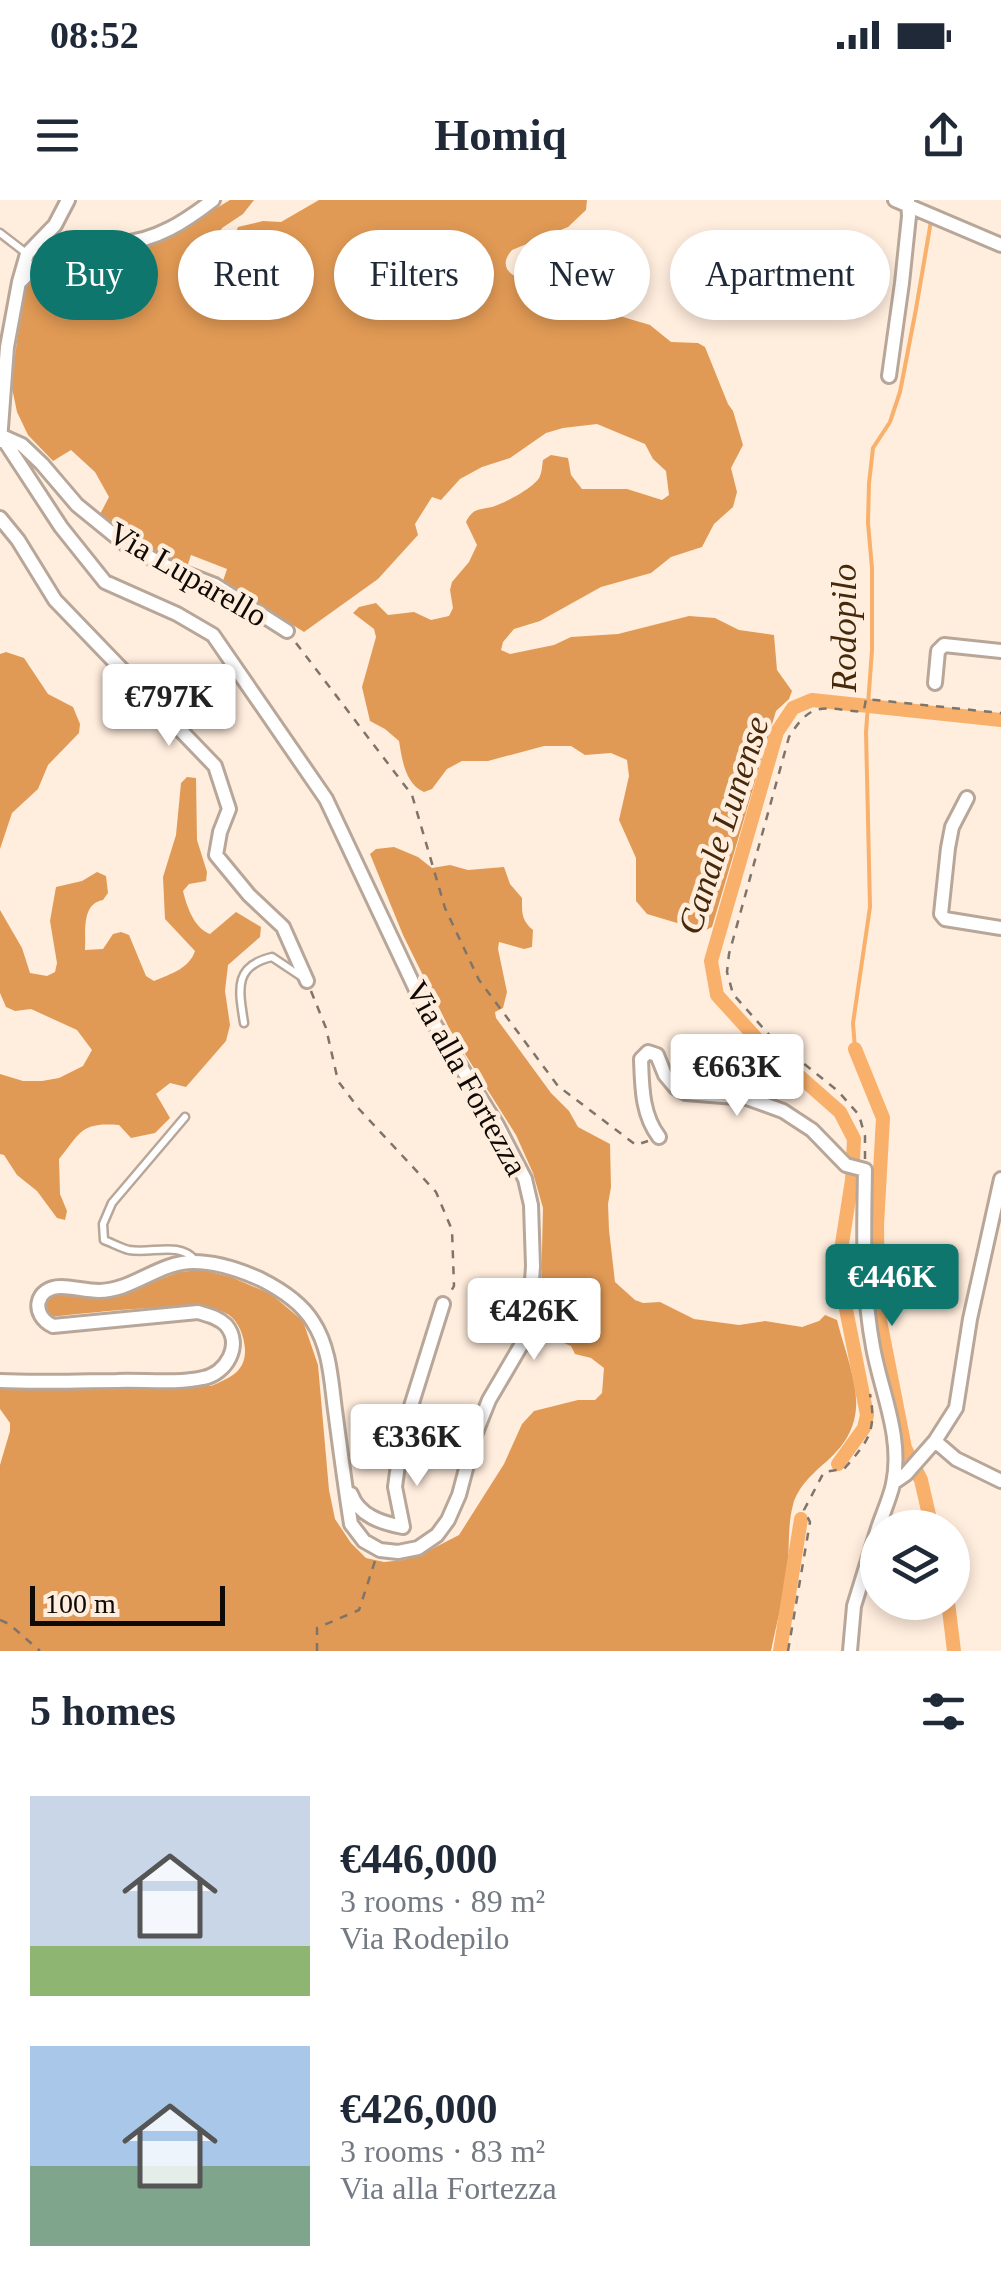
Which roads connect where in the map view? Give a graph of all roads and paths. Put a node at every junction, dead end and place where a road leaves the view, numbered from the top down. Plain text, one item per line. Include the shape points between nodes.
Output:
1 (68, 200) edge
2 (214, 200) edge
3 (904, 202) edge
4 (0, 232) edge
5 (1001, 246) edge
6 (27, 254) junction
7 (19, 282) junction
8 (889, 376) dead end
9 (1, 439) edge
10 (0, 518) edge
11 (287, 631) joint
12 (1001, 650) edge
13 (935, 684) dead end
14 (1001, 713) edge
15 (967, 798) dead end
16 (1001, 928) edge
17 (307, 980) junction
18 (244, 1022) dead end
19 (186, 1117) dead end
20 (659, 1137) joint
21 (856, 1167) junction
22 (1001, 1180) edge
23 (851, 1255) dead end
24 (196, 1261) junction
25 (852, 1290) dead end
26 (444, 1304) joint
27 (0, 1380) edge
28 (870, 1396) dead end
29 (935, 1441) junction
30 (344, 1473) junction
31 (1001, 1481) edge
32 (893, 1483) junction
33 (884, 1510) edge
34 (380, 1550) junction
35 (860, 1586) edge
36 (0, 1620) edge
37 (40, 1651) edge
38 (317, 1651) edge
39 (788, 1651) edge
40 (850, 1651) edge

1 - 6 street
2 - 7 street via 162,234 61,246
3 - 5 street
3 - 8 street via 909,216
4 - 6 lane
6 - 7 street
7 - 9 street
9 - 11 street, Via Luparello via 22,445 76,506 125,544 214,584
9 - 34 street, Via alla Fortezza via 105,582 213,636 326,799 426,1009 525,1179 533,1266 524,1342 489,1400 448,1520 418,1548
10 - 17 street via 55,600 216,766 229,809 216,855 283,927
11 - 20 path via 412,794 445,908 490,996 558,1086 636,1146
12 - 13 street via 944,645
14 - 21 path via 866,699 862,712 819,708 802,717 789,737 727,972 733,994 772,1038 858,1115 866,1136
15 - 16 street via 952,827 941,914
17 - 18 lane via 272,957 257,960 238,986
17 - 26 path via 338,1081 436,1192 452,1230 454,1286
19 - 24 lane via 112,1203 104,1240 128,1250 179,1249
20 - 21 street via 643,1096 641,1059 648,1052 686,1093 747,1098 782,1111
21 - 32 street via 873,1349 890,1410
22 - 29 street via 956,1408
23 - 25 path
24 - 27 street via 109,1291 57,1286 39,1299 38,1312 53,1326 198,1312 216,1317 232,1335 224,1368 206,1378
24 - 30 street via 271,1284 312,1319 331,1375
26 - 30 street via 402,1434 395,1486 402,1528 355,1505
28 - 39 path via 867,1442 844,1469 824,1472 804,1510 810,1522
29 - 31 street
29 - 32 street
30 - 34 street via 351,1524
32 - 33 street
34 - 38 path via 359,1610 317,1628
35 - 40 street
36 - 37 path

